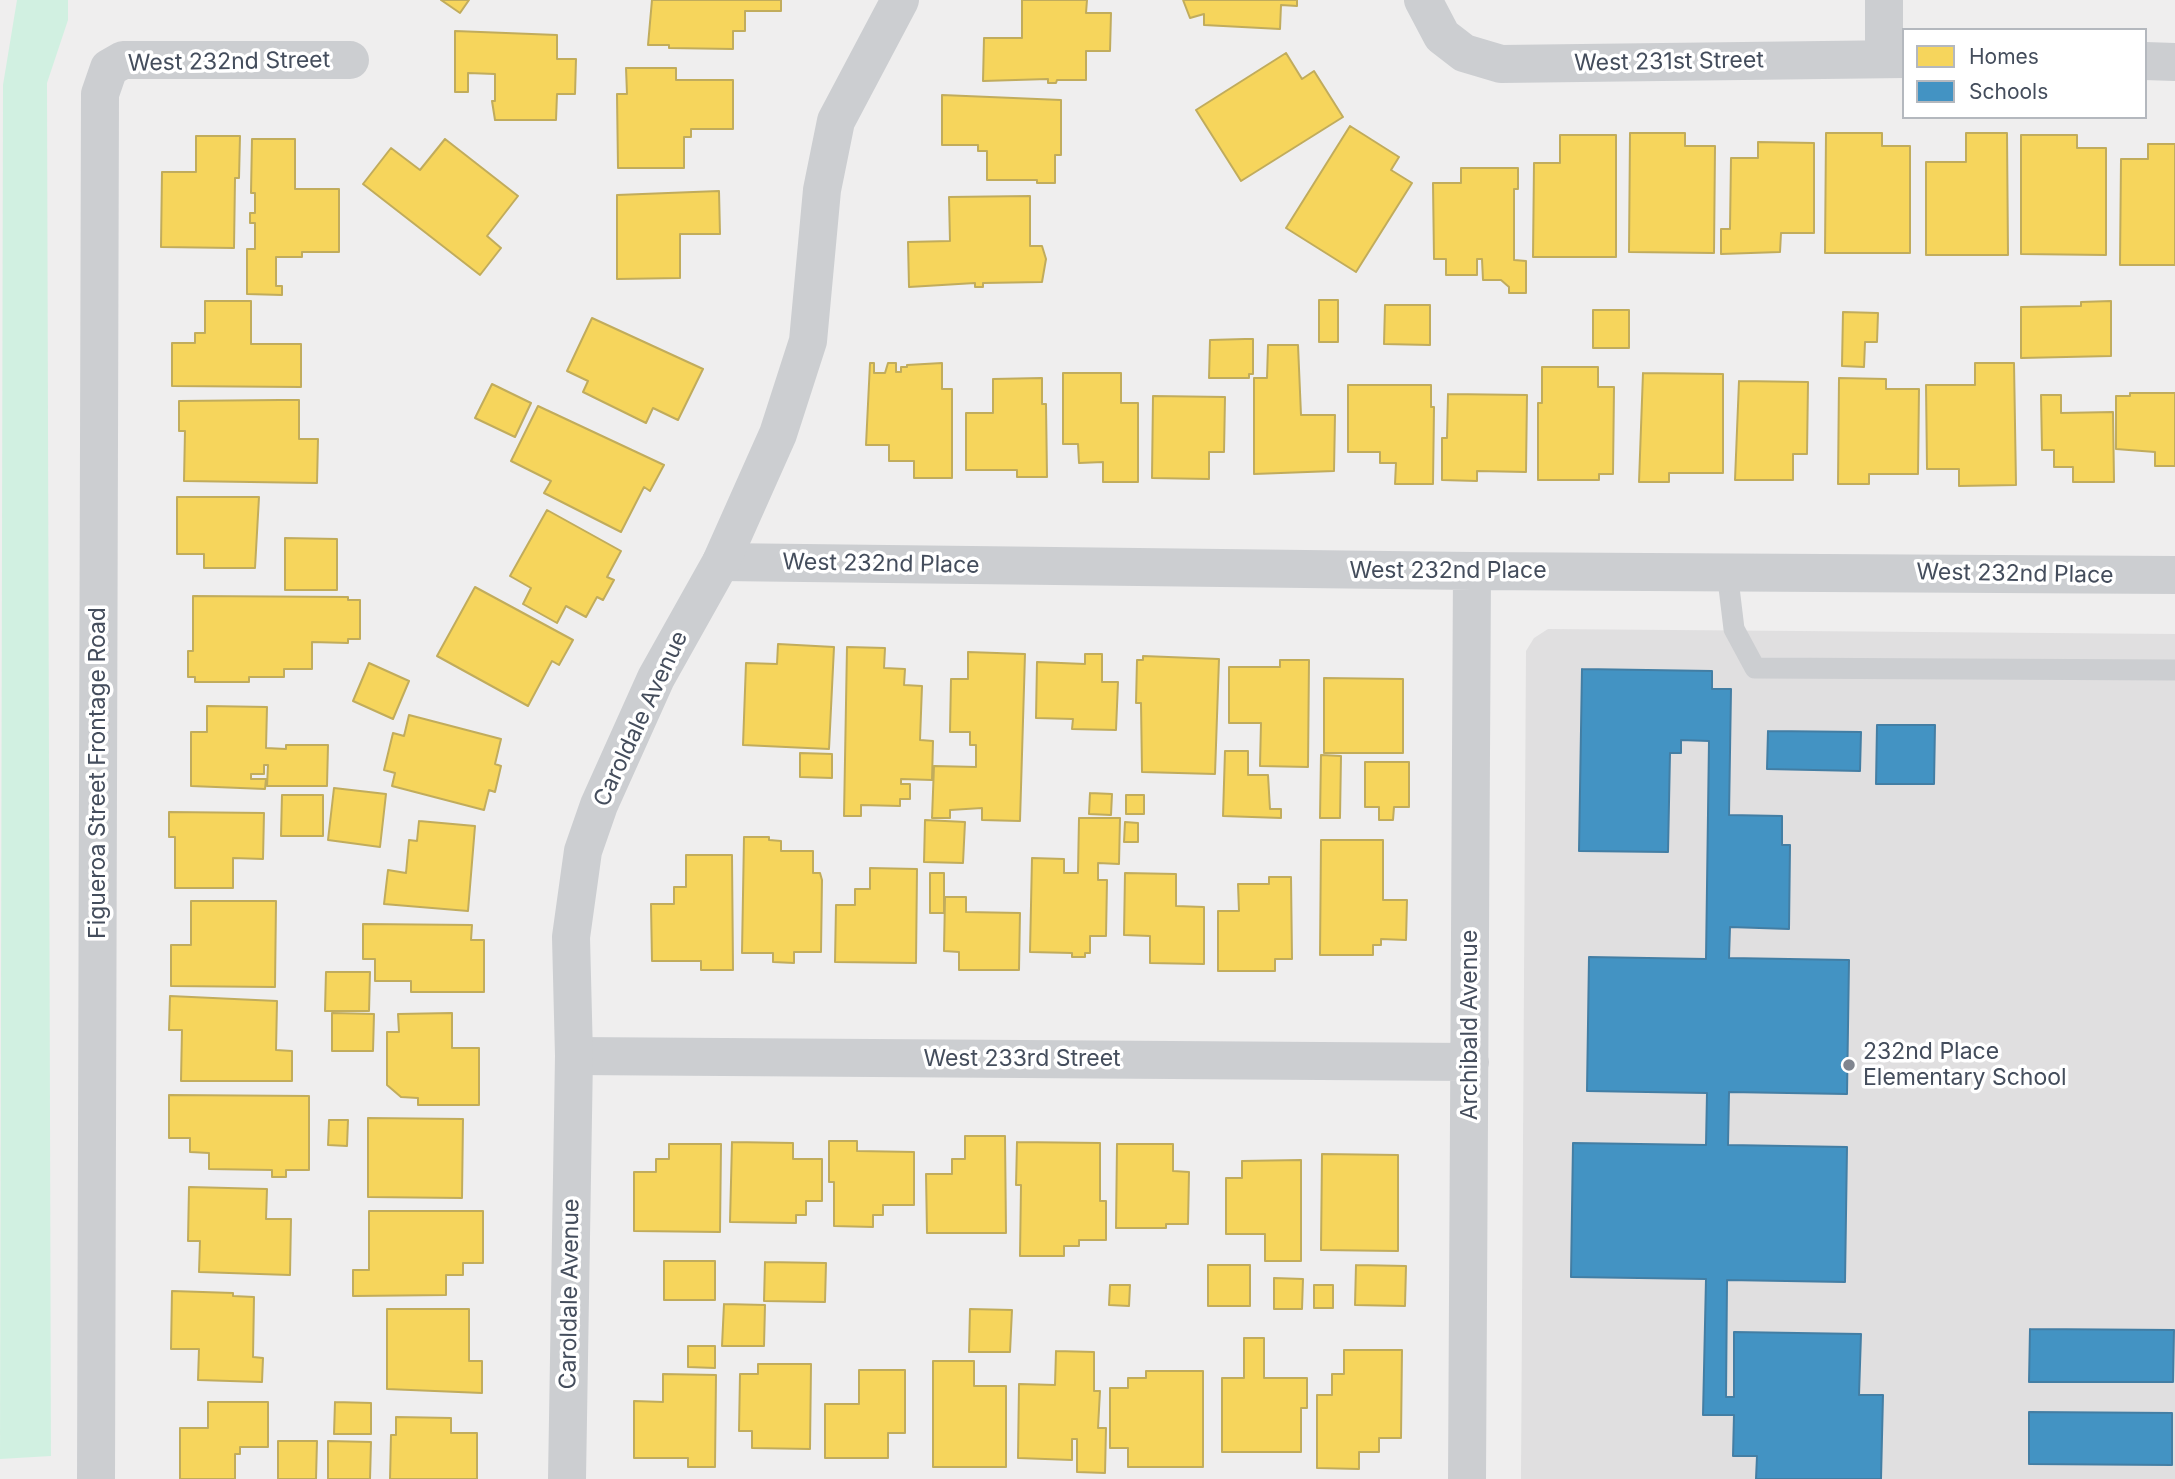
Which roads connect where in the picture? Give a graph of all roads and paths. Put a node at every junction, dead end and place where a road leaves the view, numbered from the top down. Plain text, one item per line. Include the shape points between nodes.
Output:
1 (900, 0) edge
2 (1423, 0) edge
3 (1884, 0) edge
4 (1894, 59) edge
5 (350, 60) dead end
6 (2147, 61) edge
7 (2175, 62) edge
8 (109, 68) joint
9 (721, 562) junction
10 (1472, 571) junction
11 (1727, 571) junction
12 (2175, 575) edge
13 (2175, 670) edge
14 (574, 1056) junction
15 (1470, 1062) junction
16 (96, 1479) edge
17 (567, 1479) edge
18 (1466, 1479) edge

1 - 9 street, Caroldale Avenue via 836,121 822,190 808,341 778,434
2 - 4 street, West 231st Street via 1442,36 1464,52 1501,64
3 - 4 street
5 - 8 street, West 232nd Street via 123,60
6 - 7 street
8 - 16 street, Figueroa Street Frontage Road via 100,94
9 - 10 street, West 232nd Place
9 - 14 street, Caroldale Avenue via 656,678 598,805 583,851 571,937
10 - 11 street, West 232nd Place
10 - 15 street, Archibald Avenue
11 - 12 street, West 232nd Place
11 - 13 lane via 1734,629 1755,668
14 - 15 street, West 233rd Street
14 - 17 street, Caroldale Avenue
15 - 18 street, Archibald Avenue

